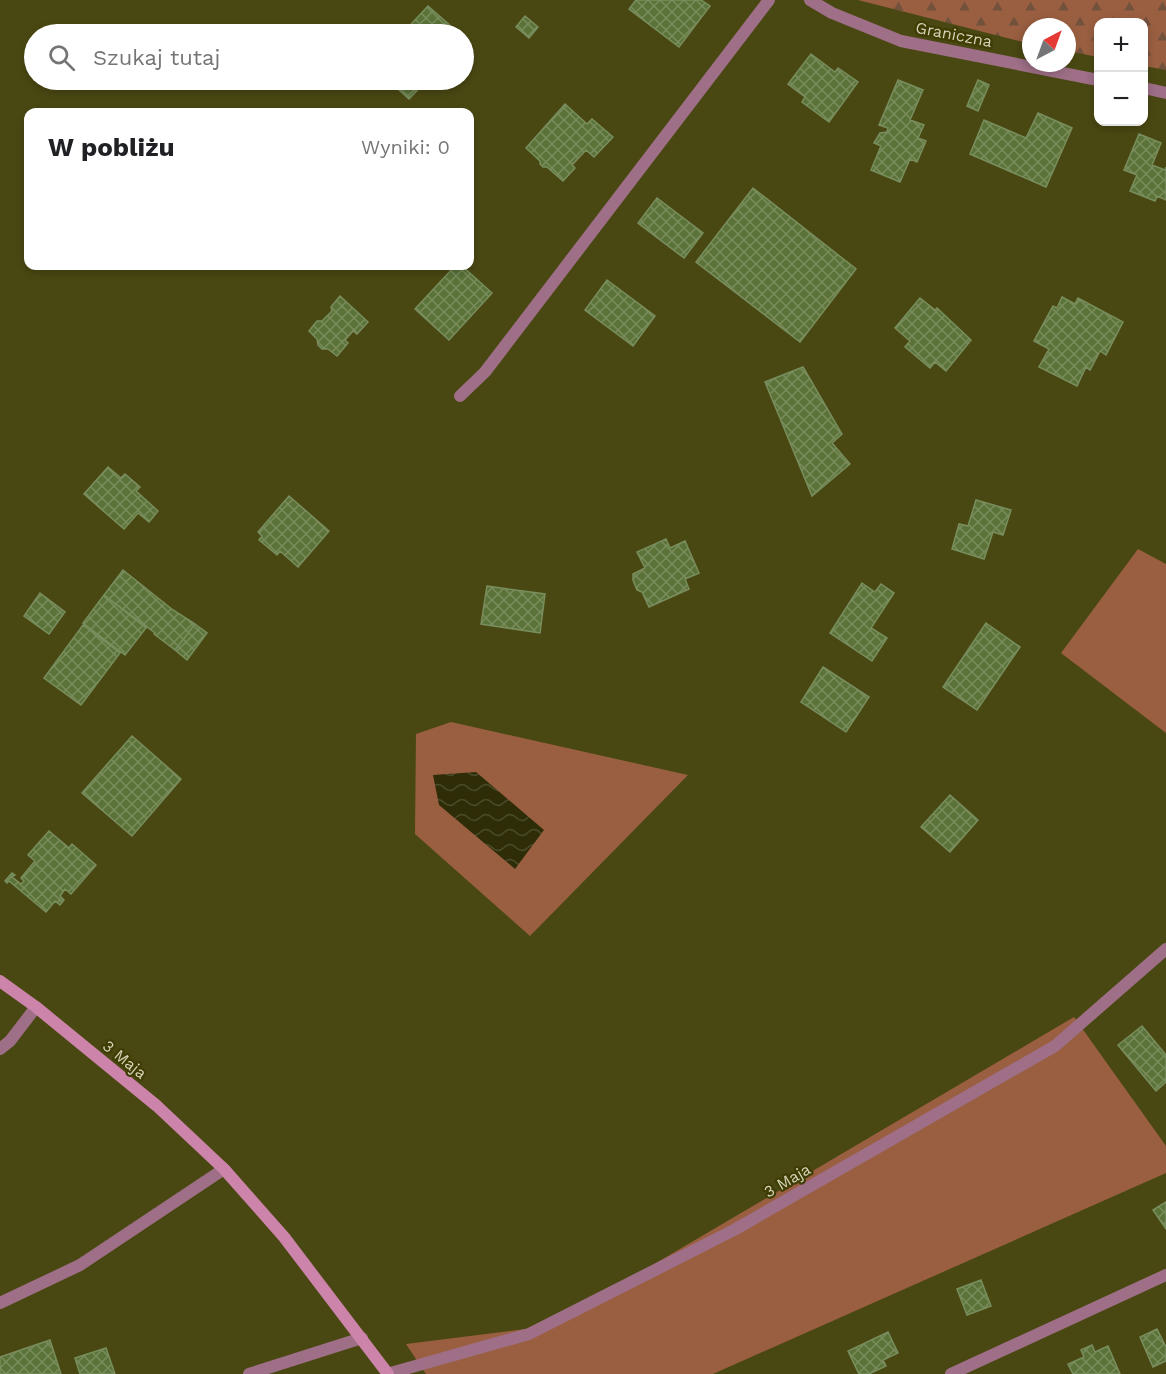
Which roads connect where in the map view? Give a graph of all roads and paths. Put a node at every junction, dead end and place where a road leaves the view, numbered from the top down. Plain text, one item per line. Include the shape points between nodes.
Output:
1 (768, 0) edge
2 (810, 0) edge
3 (1094, 79) edge
4 (1148, 89) edge
5 (1166, 93) edge
6 (460, 396) dead end
7 (1166, 949) edge
8 (0, 981) edge
9 (36, 1007) junction
10 (0, 1049) edge
11 (225, 1169) junction
12 (1166, 1275) edge
13 (0, 1303) edge
14 (362, 1338) junction
15 (249, 1374) edge
16 (388, 1374) edge
17 (951, 1374) edge

1 - 6 street via 485,372
2 - 3 street, Graniczna via 902,41
4 - 5 street
7 - 16 street, 3 Maja via 1055,1046 734,1230 529,1334
8 - 9 street, 3 Maja
9 - 10 street
9 - 11 street, 3 Maja via 157,1106
11 - 13 street via 80,1265
11 - 14 street, 3 Maja via 284,1237
12 - 17 street
14 - 15 street
14 - 16 street, 3 Maja

